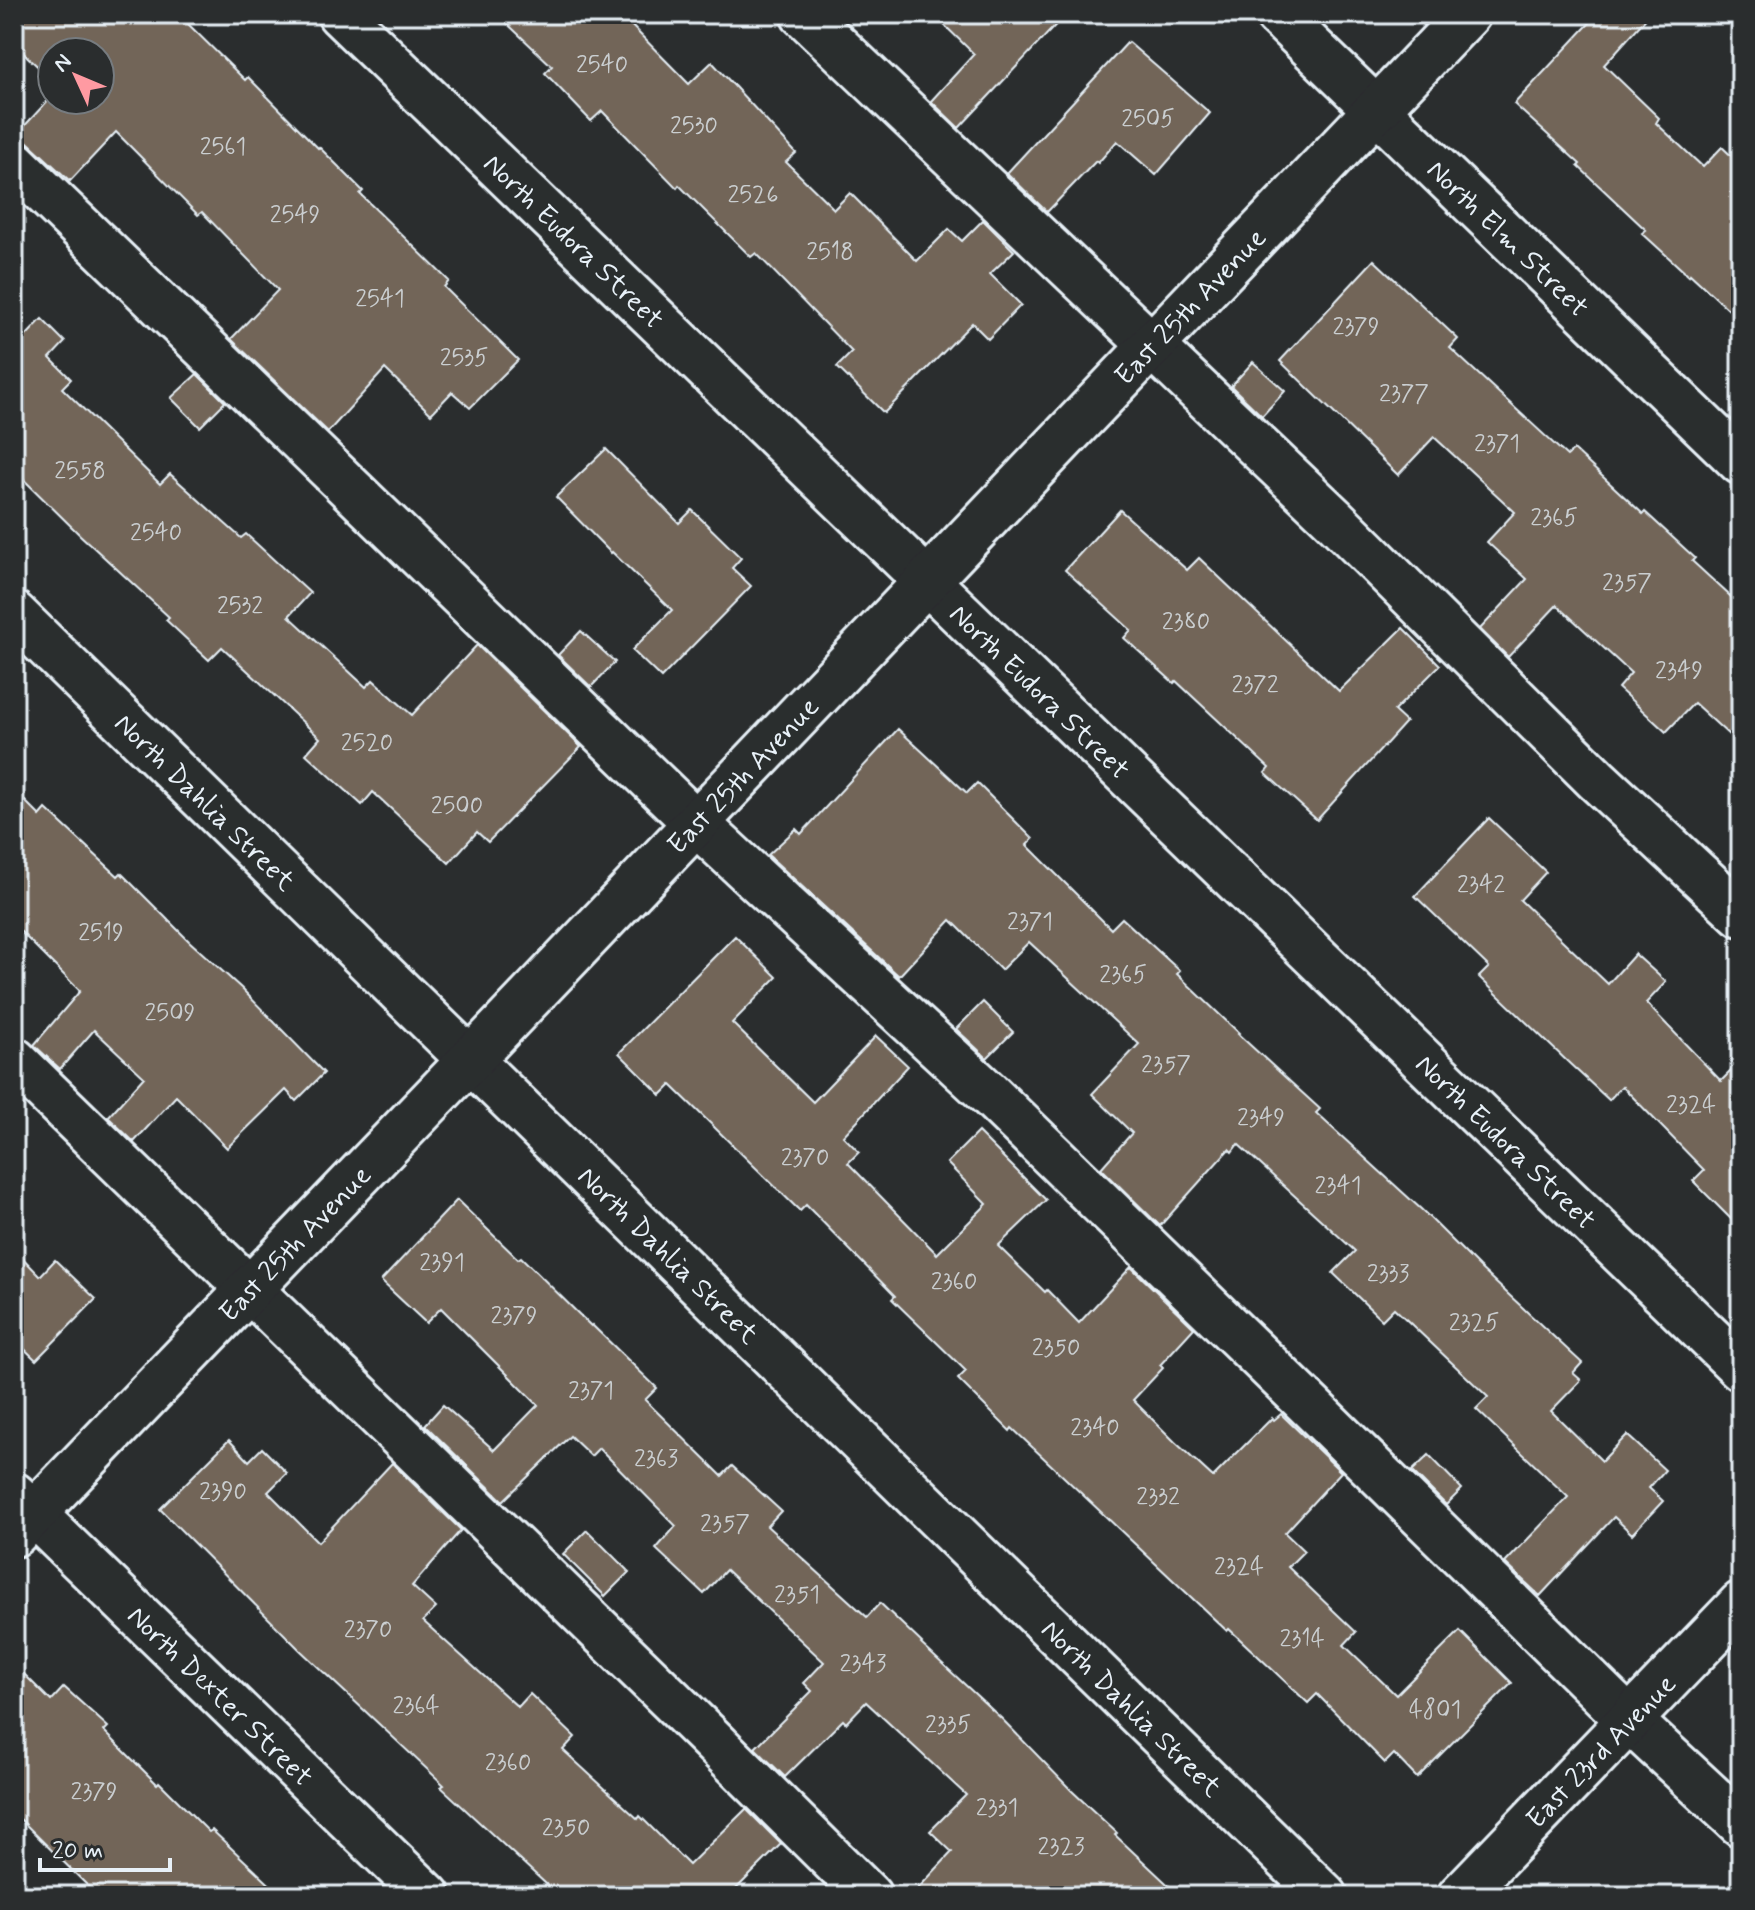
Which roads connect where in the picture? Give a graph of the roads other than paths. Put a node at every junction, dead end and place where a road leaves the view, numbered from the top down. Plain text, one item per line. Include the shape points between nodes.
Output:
1 (340, 14) edge
2 (803, 14) edge
3 (1277, 14) edge
4 (1468, 14) edge
5 (1376, 111) junction
6 (14, 163) edge
7 (1153, 346) junction
8 (1741, 462) edge
9 (928, 581) junction
10 (14, 614) edge
11 (696, 823) junction
12 (1741, 914) edge
13 (471, 1059) junction
14 (14, 1060) edge
15 (249, 1289) junction
16 (1741, 1368) edge
17 (20, 1514) edge
18 (1741, 1604) edge
19 (1629, 1720) junction
20 (1741, 1824) edge
21 (428, 1896) edge
22 (869, 1896) edge
23 (1325, 1896) edge
24 (1460, 1896) edge

1 - 9 street, North Eudora Street
2 - 7 street
3 - 5 street, North Elm Street
4 - 5 street, East 25th Avenue
5 - 7 street, East 25th Avenue
5 - 8 street, North Elm Street
6 - 11 street
7 - 9 street, East 25th Avenue
7 - 12 street
9 - 11 street, East 25th Avenue
9 - 16 street, North Eudora Street
10 - 13 street, North Dahlia Street
11 - 13 street, East 25th Avenue
11 - 19 street via 989,1094
13 - 15 street, East 25th Avenue
13 - 23 street, North Dahlia Street
14 - 15 street
15 - 17 street, East 25th Avenue
15 - 22 street
17 - 21 street, North Dexter Street
18 - 19 street, East 23rd Avenue
19 - 20 street
19 - 24 street, East 23rd Avenue

